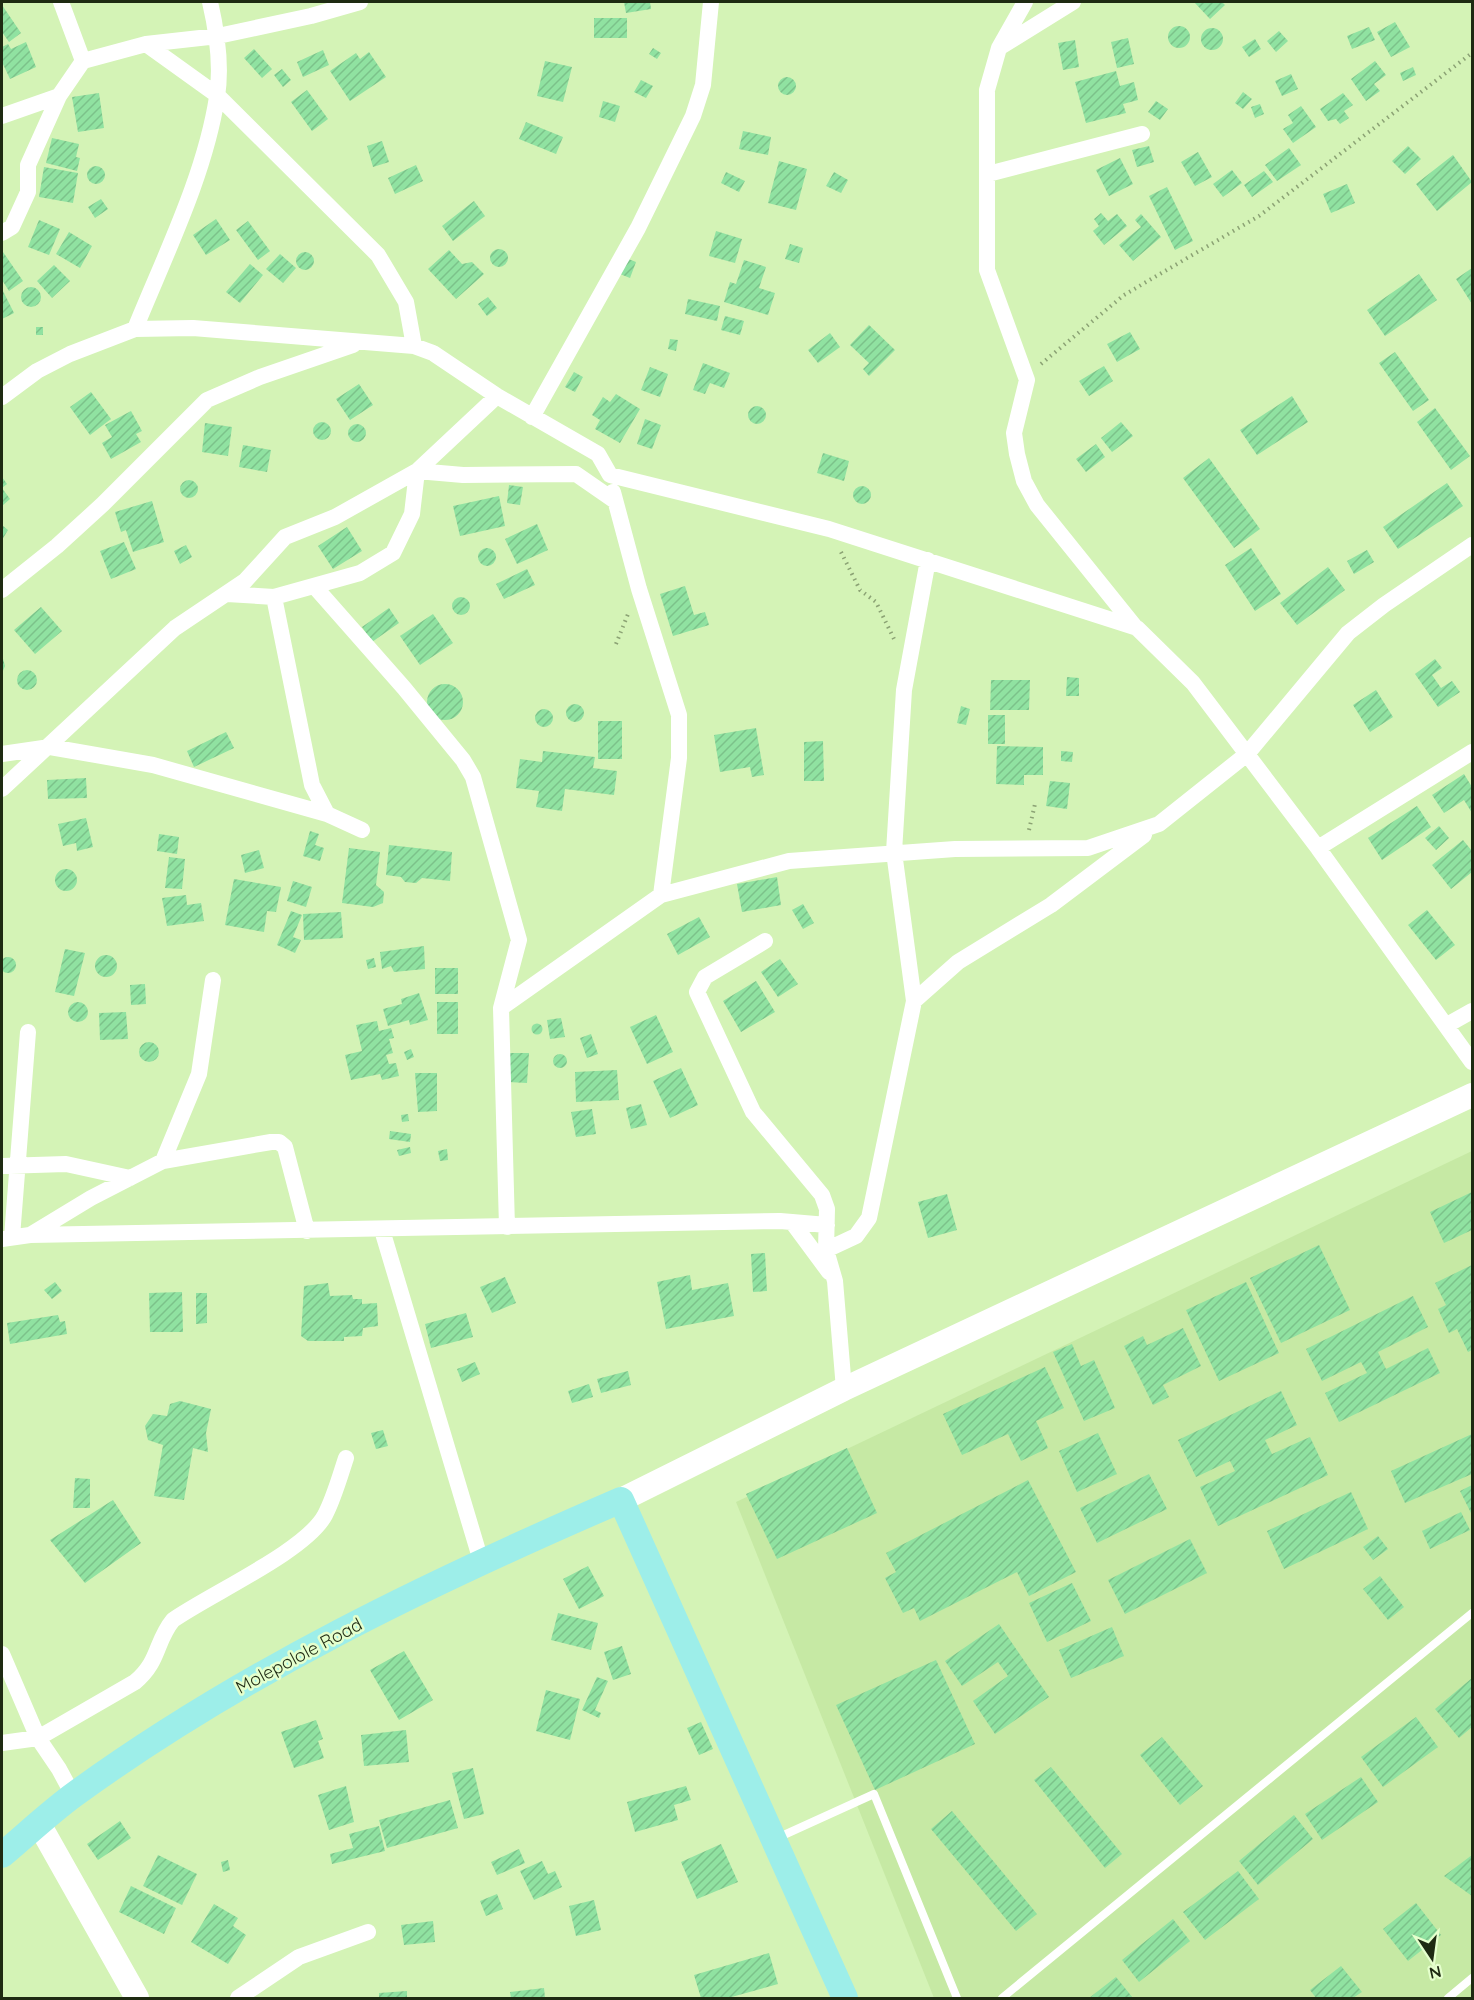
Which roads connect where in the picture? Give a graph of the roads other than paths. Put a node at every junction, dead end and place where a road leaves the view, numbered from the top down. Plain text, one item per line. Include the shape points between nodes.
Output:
1 (61, 2) edge
2 (210, 2) edge
3 (360, 2) edge
4 (711, 2) edge
5 (1025, 2) edge
6 (1073, 2) edge
7 (218, 36) junction
8 (146, 44) junction
9 (999, 48) junction
10 (83, 61) junction
11 (218, 95) junction
12 (59, 96) junction
13 (2, 116) edge
14 (1142, 134) dead end
15 (988, 174) junction
16 (2, 233) edge
17 (135, 329) junction
18 (360, 342) junction
19 (414, 346) junction
20 (496, 396) junction
21 (2, 397) edge
22 (532, 417) junction
23 (417, 471) junction
24 (610, 475) junction
25 (615, 501) junction
26 (1473, 545) edge
27 (928, 560) junction
28 (315, 587) junction
29 (2, 590) edge
30 (227, 594) junction
31 (274, 597) junction
32 (1137, 628) junction
33 (50, 747) junction
34 (1473, 752) edge
35 (2, 754) edge
36 (1247, 754) junction
37 (2, 789) edge
38 (327, 814) junction
39 (1159, 824) junction
40 (362, 830) dead end
41 (1318, 849) junction
42 (894, 852) junction
43 (661, 895) junction
44 (765, 941) dead end
45 (213, 980) dead end
46 (914, 1000) junction
47 (501, 1008) junction
48 (1473, 1011) edge
49 (1447, 1025) junction
50 (28, 1032) dead end
51 (1473, 1062) edge
52 (1473, 1095) edge
53 (163, 1161) junction
54 (10, 1165) edge
55 (130, 1178) junction
56 (792, 1222) junction
57 (827, 1225) junction
58 (507, 1227) junction
59 (382, 1230) junction
60 (307, 1231) junction
61 (30, 1235) junction
62 (7, 1238) edge
63 (826, 1250) junction
64 (835, 1281) junction
65 (844, 1389) junction
66 (346, 1458) dead end
67 (621, 1500) junction
68 (481, 1561) junction
69 (1473, 1613) edge
70 (2, 1654) edge
71 (38, 1738) junction
72 (2, 1743) edge
73 (73, 1795) junction
74 (39, 1824) junction
75 (775, 1839) junction
76 (2, 1855) edge
77 (368, 1932) dead end
78 (1473, 1978) edge
79 (137, 1998) edge
80 (238, 1998) edge
81 (845, 1998) edge
82 (957, 1998) edge
83 (1002, 1998) edge
84 (1448, 1998) edge

1 - 10 street
2 - 7 street
3 - 7 street
4 - 22 street via 703,85 693,116 638,228
5 - 9 street
6 - 9 street
7 - 8 street
7 - 11 street
8 - 10 street
8 - 11 street
9 - 15 street via 987,90
10 - 12 street
11 - 17 street via 202,159
11 - 19 street via 378,255 406,302
12 - 13 street
12 - 16 street via 28,165 28,192 12,227
14 - 15 street
15 - 32 street via 987,270 1027,381 1014,433 1023,481 1037,505
17 - 18 street via 193,328
17 - 21 street via 70,354 37,371
18 - 19 street
18 - 29 street via 207,400 103,504
19 - 20 street via 433,353
20 - 22 street
20 - 23 street
22 - 24 street via 598,454
23 - 25 street via 463,475 576,474
23 - 28 street via 412,514 393,553 360,573
23 - 30 street via 335,517 285,537 245,581
24 - 25 street
24 - 27 street via 829,529
25 - 43 street via 679,715 679,758
26 - 36 street via 1348,633
27 - 32 street
27 - 42 street via 904,690
28 - 31 street
28 - 47 street via 412,697 473,777 519,940
30 - 31 street
30 - 33 street via 175,628
31 - 38 street via 312,786
32 - 36 street via 1193,683
33 - 35 street
33 - 37 street
33 - 38 street via 153,765
34 - 41 street
36 - 39 street
36 - 41 street
38 - 40 street
39 - 42 street via 1088,848
39 - 46 street via 1051,905 958,962
41 - 49 street
42 - 43 street via 789,861
42 - 46 street
43 - 47 street
44 - 57 street via 705,977 697,992 753,1112 822,1195
45 - 53 street via 199,1074
46 - 63 street via 869,1218 856,1236
47 - 58 street
48 - 49 street
49 - 51 street
50 - 54 street
52 - 65 street
53 - 55 street
53 - 60 street via 279,1142 288,1153
54 - 55 street via 66,1164
54 - 62 street
55 - 61 street
56 - 57 street
56 - 58 street
56 - 64 street
57 - 63 street
58 - 59 street
59 - 60 street
59 - 68 street
60 - 61 street
61 - 62 street
63 - 64 street
64 - 65 street
65 - 67 street
66 - 71 street via 325,1515 298,1545 173,1620 148,1671
67 - 68 main road, Molepolole Road
67 - 75 main road
68 - 73 main road, Molepolole Road via 213,1702
69 - 83 lane
70 - 71 street
71 - 72 street
71 - 73 street
73 - 74 main road, Molepolole Road
74 - 76 main road, Molepolole Road
74 - 79 street
75 - 81 main road
75 - 82 lane via 874,1794
77 - 80 street via 299,1957
78 - 84 lane

